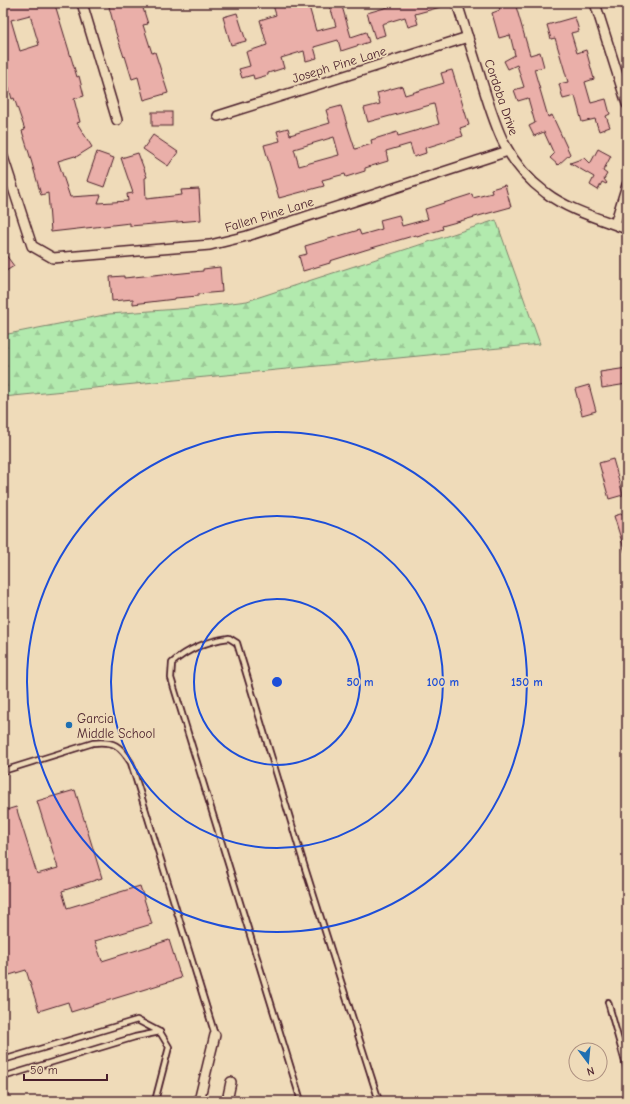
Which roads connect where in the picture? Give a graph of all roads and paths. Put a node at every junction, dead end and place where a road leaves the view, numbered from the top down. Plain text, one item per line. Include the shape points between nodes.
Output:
1 (82, 3) edge
2 (457, 3) edge
3 (595, 3) edge
4 (468, 37) junction
5 (627, 104) edge
6 (218, 116) dead end
7 (117, 120) dead end
8 (508, 151) junction
9 (3, 157) edge
10 (627, 185) edge
11 (615, 224) junction
12 (627, 229) edge
13 (3, 771) edge
14 (608, 1002) dead end
15 (160, 1032) junction
16 (215, 1034) joint
17 (3, 1060) edge
18 (627, 1069) edge
19 (3, 1077) edge
20 (231, 1082) dead end
21 (155, 1101) edge
22 (199, 1101) edge
23 (227, 1101) edge
24 (301, 1101) edge
25 (379, 1101) edge

1 - 7 street
2 - 4 street, Cordoba Drive
3 - 5 street
4 - 6 street, Joseph Pine Lane
4 - 8 street, Cordoba Drive via 495,125
8 - 9 street, Fallen Pine Lane via 247,236 210,245 53,258 32,246
8 - 11 street, Cordoba Drive via 529,179 547,194 567,206
10 - 11 street
11 - 12 street, Cordoba Drive
13 - 16 lane via 93,743 108,742 123,750 131,763
14 - 18 lane
15 - 17 lane via 136,1020
15 - 19 lane via 135,1037
15 - 21 lane via 169,1047
16 - 22 street
20 - 23 street
24 - 25 lane via 171,678 172,663 182,654 217,640 229,638 237,643

